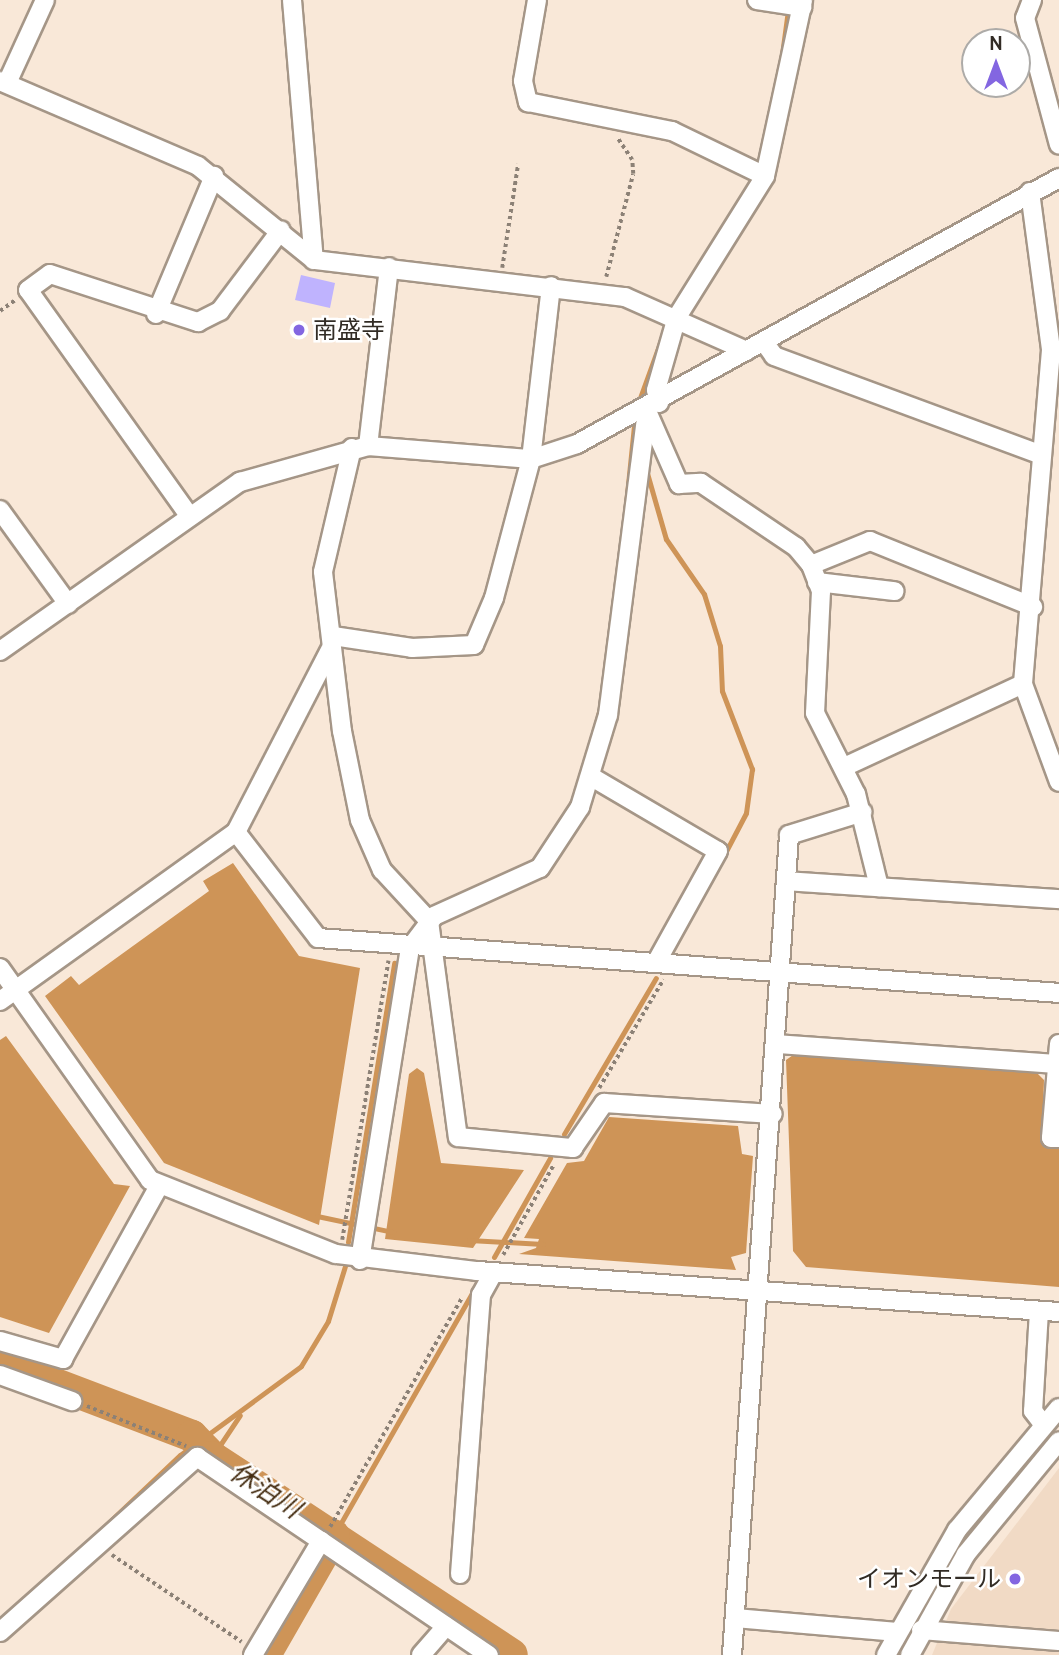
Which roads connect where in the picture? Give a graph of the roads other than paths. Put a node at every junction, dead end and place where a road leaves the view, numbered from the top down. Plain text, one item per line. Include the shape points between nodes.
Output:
1 (45, 0) edge
2 (292, 0) edge
3 (537, 0) edge
4 (757, 0) edge
5 (1032, 0) edge
6 (802, 3) edge
7 (3, 82) edge
8 (1059, 145) edge
9 (214, 176) junction
10 (765, 176) junction
11 (1059, 178) edge
12 (1030, 192) junction
13 (281, 230) junction
14 (314, 260) junction
15 (389, 267) junction
16 (551, 286) junction
17 (156, 314) junction
18 (677, 317) junction
19 (764, 342) junction
20 (747, 351) junction
21 (1053, 399) edge
22 (653, 407) junction
23 (360, 447) junction
24 (1039, 454) junction
25 (531, 459) junction
26 (0, 510) edge
27 (188, 513) junction
28 (814, 573) junction
29 (894, 591) dead end
30 (68, 604) junction
31 (1033, 607) junction
32 (332, 643) junction
33 (0, 651) edge
34 (1023, 684) junction
35 (844, 767) junction
36 (590, 776) junction
37 (1059, 782) edge
38 (863, 812) junction
39 (236, 832) junction
40 (786, 881) junction
41 (879, 887) junction
42 (1059, 899) edge
43 (429, 921) junction
44 (433, 945) junction
45 (410, 947) junction
46 (665, 962) junction
47 (0, 968) edge
48 (781, 970) junction
49 (16, 990) junction
50 (1059, 993) edge
51 (0, 1001) edge
52 (777, 1044) junction
53 (1059, 1044) edge
54 (1054, 1064) junction
55 (773, 1114) junction
56 (1059, 1138) edge
57 (159, 1186) junction
58 (359, 1259) junction
59 (486, 1272) junction
60 (761, 1293) junction
61 (1040, 1311) junction
62 (1059, 1312) edge
63 (0, 1341) edge
64 (0, 1375) edge
65 (72, 1401) road end
66 (1059, 1408) edge
67 (1042, 1424) junction
68 (1059, 1441) edge
69 (323, 1538) junction
70 (460, 1574) dead end
71 (735, 1618) junction
72 (446, 1626) junction
73 (921, 1630) junction
74 (0, 1632) edge
75 (897, 1632) junction
76 (1059, 1641) edge
77 (254, 1653) edge
78 (421, 1655) edge
79 (489, 1655) edge
80 (732, 1655) edge
81 (886, 1655) edge
82 (910, 1655) edge

1 - 7 street
2 - 14 street
3 - 10 street via 523,81 528,102 672,131
4 - 6 street
5 - 8 street via 1025,18
6 - 10 street
7 - 9 street via 161,145
9 - 13 street
9 - 17 street
10 - 18 street
11 - 12 street
12 - 19 street
12 - 21 street via 1050,338
13 - 14 street
13 - 17 street via 211,318 191,322
14 - 15 street
15 - 16 street
15 - 23 street
16 - 18 street via 602,293
16 - 25 street
17 - 27 street via 50,274 28,290
18 - 20 street
18 - 22 street
19 - 20 street
19 - 24 street via 774,356
20 - 22 street
21 - 24 street
22 - 25 street
22 - 28 street via 679,484 701,483 796,547
22 - 36 street via 625,610
23 - 25 street
23 - 27 street via 240,482
23 - 32 street via 326,549
24 - 31 street
25 - 32 street via 494,598 474,645 412,648
26 - 30 street
27 - 30 street
28 - 29 street
28 - 31 street via 870,541
28 - 35 street via 815,713
30 - 33 street
31 - 34 street
32 - 39 street
32 - 43 street via 360,820 382,870
34 - 35 street
34 - 37 street
35 - 38 street
36 - 43 street via 571,829 540,868
36 - 46 street via 718,852
38 - 40 street via 789,835
38 - 41 street
39 - 45 street via 311,935
39 - 49 street
40 - 41 street
40 - 48 street
41 - 42 street
43 - 44 street
43 - 45 street
44 - 45 street
44 - 46 street
44 - 55 street via 458,1137 578,1145 604,1103
45 - 58 street
46 - 48 street
47 - 49 street
48 - 50 street
48 - 52 street
49 - 51 street
49 - 57 street
52 - 54 street
52 - 55 street
53 - 54 street
54 - 56 street via 1051,1138
55 - 60 street
57 - 58 street
57 - 63 street via 62,1359
58 - 59 street
59 - 60 street
59 - 70 street
60 - 61 street
60 - 71 street
61 - 62 street
61 - 67 street via 1033,1411
64 - 65 street
66 - 67 street
67 - 75 street via 957,1530
68 - 73 street via 991,1518
69 - 72 street
69 - 74 street via 197,1457
69 - 77 street
71 - 75 street
71 - 80 street
72 - 78 street
72 - 79 street
73 - 76 street
73 - 82 street
75 - 81 street

